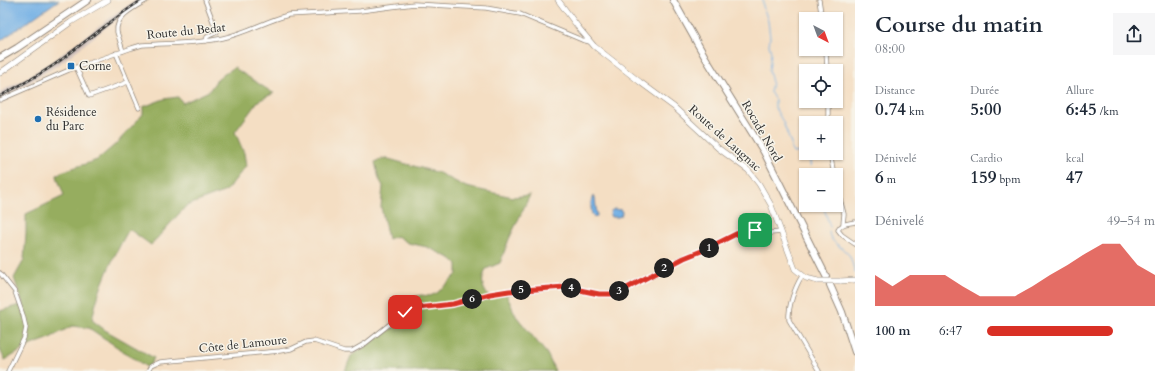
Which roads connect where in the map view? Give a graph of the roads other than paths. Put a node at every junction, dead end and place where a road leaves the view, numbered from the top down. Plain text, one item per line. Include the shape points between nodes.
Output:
1 (88, 0) edge
2 (108, 0) edge
3 (147, 0) edge
4 (205, 0) edge
5 (444, 0) edge
6 (558, 0) edge
7 (673, 0) edge
8 (820, 0) edge
9 (446, 5) junction
10 (821, 12) edge
11 (206, 40) junction
12 (590, 42) junction
13 (123, 51) junction
14 (116, 53) junction
15 (0, 58) edge
16 (76, 67) junction
17 (0, 73) edge
18 (128, 82) junction
19 (0, 100) edge
20 (139, 108) dead end
21 (843, 210) edge
22 (855, 222) edge
23 (844, 224) junction
24 (781, 232) junction
25 (855, 244) edge
26 (0, 273) edge
27 (802, 276) junction
28 (826, 276) dead end
29 (855, 280) edge
30 (830, 285) dead end
31 (855, 352) edge
32 (8, 371) edge
33 (148, 371) edge
34 (819, 371) edge

1 - 15 main road
2 - 17 street via 71,22
3 - 13 street via 131,9 118,24
4 - 11 street via 217,32 206,37
5 - 9 street
6 - 12 street, Route de Laugnac
7 - 28 main road, Rocade Nord via 704,57 764,152
8 - 10 street
9 - 11 street, Route du Bedat via 403,5 360,11 288,15 224,38
9 - 12 street, Route du Bedat via 520,14
11 - 13 street, Route du Bedat via 142,45
12 - 24 street, Route de Laugnac via 674,107 718,148 742,164 760,184
13 - 14 street, Route du Bedat
14 - 16 street, Route du Bedat
14 - 18 street
16 - 18 street via 88,96
16 - 19 street, Route du Bedat
18 - 20 street
21 - 23 street
22 - 23 street
23 - 25 street via 838,230
24 - 27 street, Route de Laugnac via 795,269
24 - 33 street, Côte de Lamoure via 771,233 753,229 736,234 612,294 565,287 490,294 453,304 410,309 366,343 350,351 311,341 286,350 160,362
26 - 32 street via 20,303 26,332
27 - 29 street, bridge via 818,281
27 - 34 street via 795,288 789,320
30 - 31 main road

